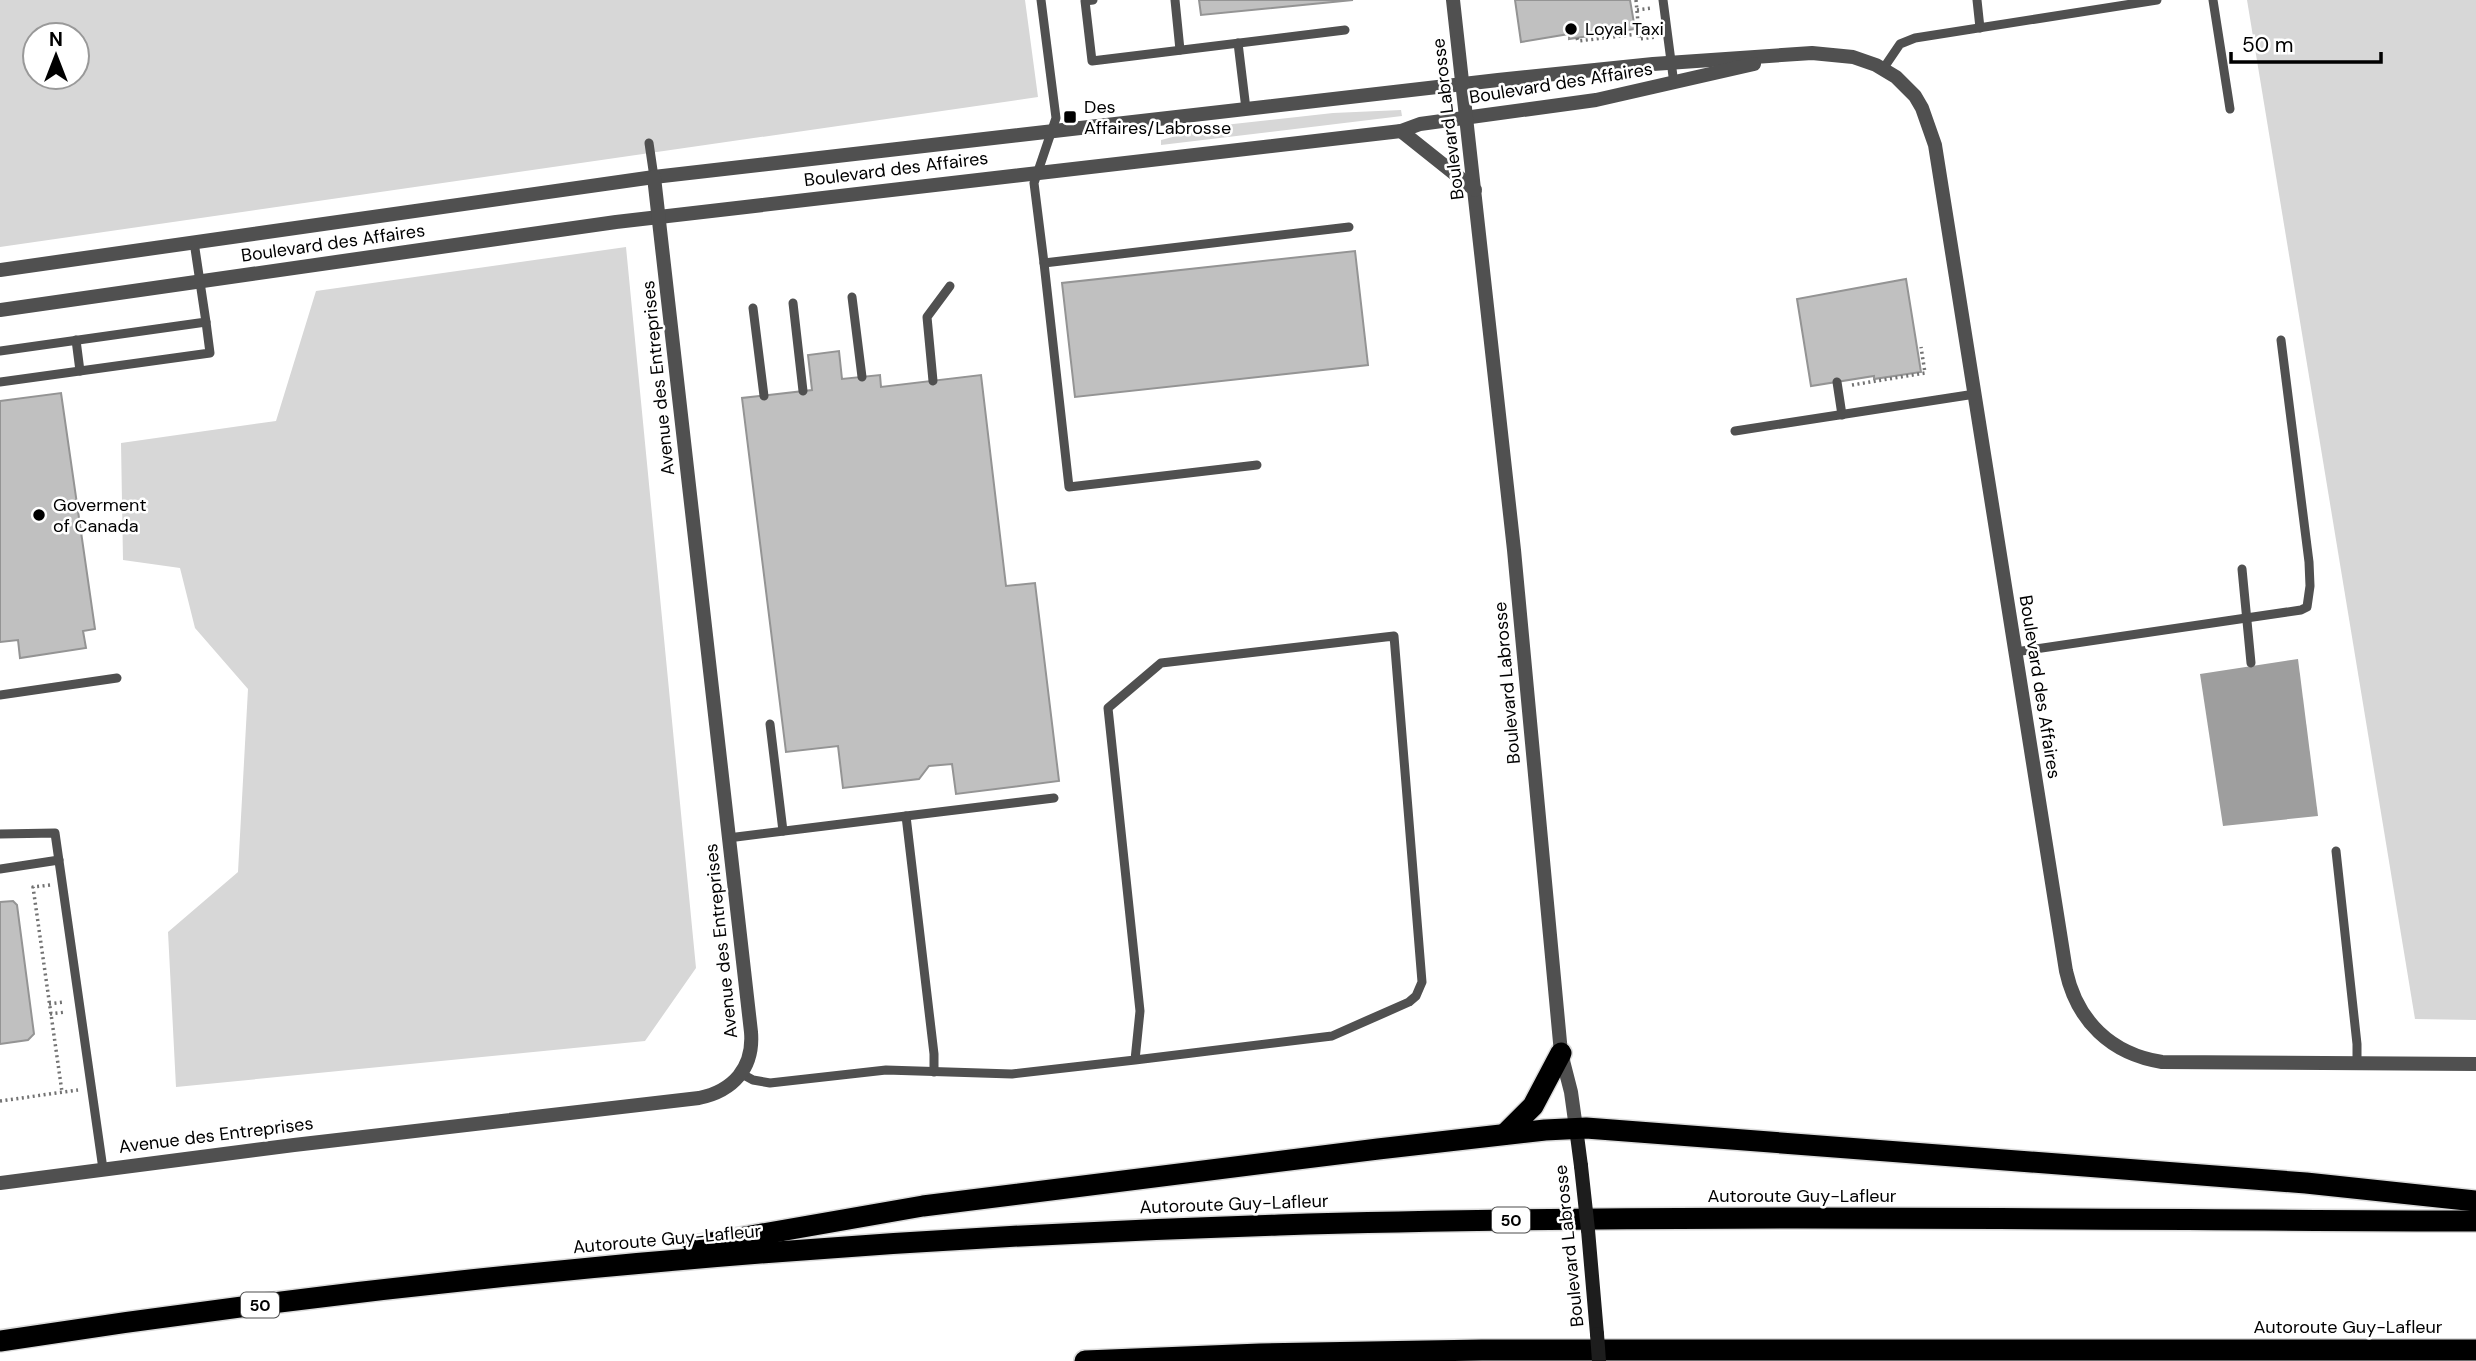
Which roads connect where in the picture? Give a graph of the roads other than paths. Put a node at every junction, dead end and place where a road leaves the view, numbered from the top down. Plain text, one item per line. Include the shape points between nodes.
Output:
1 (1041, 0) edge
2 (1093, 0) edge
3 (1175, 0) edge
4 (1453, 0) edge
5 (1663, 0) edge
6 (1977, 0) edge
7 (2157, 0) edge
8 (2214, 0) edge
9 (1980, 28) junction
10 (1345, 30) dead end
11 (1238, 43) junction
12 (1180, 50) junction
13 (1792, 54) junction
14 (1671, 62) junction
15 (1883, 69) junction
16 (1463, 84) junction
17 (1674, 84) junction
18 (1246, 109) junction
19 (2230, 109) dead end
20 (1467, 118) junction
21 (1401, 131) junction
22 (1052, 132) junction
23 (649, 143) dead end
24 (1037, 173) junction
25 (654, 177) junction
26 (1475, 190) junction
27 (659, 217) junction
28 (1349, 227) dead end
29 (194, 242) junction
30 (1044, 263) junction
31 (0, 270) edge
32 (200, 281) junction
33 (950, 286) dead end
34 (852, 297) dead end
35 (793, 303) dead end
36 (753, 308) dead end
37 (0, 310) edge
38 (206, 322) junction
39 (76, 340) junction
40 (2281, 340) dead end
41 (0, 351) edge
42 (80, 371) junction
43 (862, 377) dead end
44 (933, 381) dead end
45 (0, 383) edge
46 (1837, 383) dead end
47 (803, 391) dead end
48 (1975, 394) junction
49 (764, 396) dead end
50 (1842, 415) junction
51 (1735, 431) dead end
52 (1257, 465) dead end
53 (2242, 569) dead end
54 (2246, 618) junction
55 (2015, 652) junction
56 (2250, 663) dead end
57 (117, 678) dead end
58 (0, 695) edge
59 (771, 724) dead end
60 (1054, 798) dead end
61 (906, 816) junction
62 (783, 831) junction
63 (0, 834) edge
64 (728, 838) junction
65 (2336, 851) dead end
66 (59, 860) junction
67 (0, 869) edge
68 (1561, 1053) junction
69 (1135, 1060) junction
70 (2357, 1063) junction
71 (2476, 1064) edge
72 (934, 1072) junction
73 (741, 1074) junction
74 (1576, 1128) junction
75 (1505, 1134) junction
76 (103, 1169) junction
77 (0, 1183) edge
78 (2476, 1201) edge
79 (2476, 1221) edge
80 (548, 1272) junction
81 (0, 1340) edge
82 (2476, 1350) edge
83 (1085, 1361) edge
84 (1599, 1361) edge

1 - 22 lane via 1056,118
2 - 12 lane via 1085,1 1092,61
3 - 12 lane
4 - 16 street, Boulevard Labrosse
5 - 14 lane
6 - 9 lane
7 - 9 lane
8 - 19 lane
9 - 15 lane via 1907,41 1894,50
10 - 11 lane
11 - 12 lane
11 - 18 lane
13 - 14 street, Boulevard des Affaires
13 - 15 street, Boulevard des Affaires via 1841,54
13 - 17 street, Boulevard des Affaires
14 - 16 street, Boulevard des Affaires
14 - 17 lane
15 - 48 street, Boulevard des Affaires via 1915,96 1933,134
16 - 18 street, Boulevard des Affaires
16 - 20 street, Boulevard Labrosse
17 - 20 street, Boulevard des Affaires
18 - 22 street, Boulevard des Affaires
20 - 21 street, Boulevard des Affaires
20 - 26 street, Boulevard Labrosse
21 - 24 street, Boulevard des Affaires
21 - 26 street
22 - 24 lane
22 - 25 street, Boulevard des Affaires
23 - 25 lane
24 - 27 street, Boulevard des Affaires
24 - 30 lane via 1034,183
25 - 27 street, Avenue des Entreprises
25 - 29 street, Boulevard des Affaires
26 - 68 street, Boulevard Labrosse
27 - 32 street, Boulevard des Affaires
27 - 64 street, Avenue des Entreprises
28 - 30 lane
29 - 31 street, Boulevard des Affaires
29 - 32 lane
30 - 52 lane via 1069,487
32 - 37 street, Boulevard des Affaires
32 - 38 lane
33 - 44 lane via 927,317
34 - 43 lane
35 - 47 lane
36 - 49 lane
38 - 39 lane
38 - 42 lane via 210,353
39 - 41 lane
39 - 42 lane
40 - 54 lane via 2309,562 2309,598 2301,610
42 - 45 lane
46 - 50 lane
48 - 50 lane
48 - 55 street, Boulevard des Affaires
50 - 51 lane
53 - 54 lane
54 - 55 lane
54 - 56 lane
55 - 70 street, Boulevard des Affaires via 2066,971 2087,1021 2120,1048 2161,1062
57 - 58 lane
59 - 62 lane
60 - 61 lane
61 - 62 lane
61 - 72 lane
62 - 64 lane
63 - 66 lane via 55,833
64 - 73 street, Avenue des Entreprises via 752,1043
65 - 70 lane
66 - 67 lane
66 - 76 lane
68 - 74 street, Boulevard Labrosse
68 - 75 highway via 1533,1106
69 - 69 lane via 1332,1036 1416,996 1422,982 1394,636 1161,663 1108,708 1140,1011
69 - 72 lane via 1012,1074
70 - 71 street, Boulevard des Affaires
72 - 73 lane via 868,1070 770,1083
73 - 76 street, Avenue des Entreprises via 723,1091 699,1098
74 - 75 highway
74 - 78 highway via 2306,1183
74 - 84 main road, Boulevard Labrosse, bridge
75 - 80 highway via 923,1206
76 - 77 street, Avenue des Entreprises
79 - 80 highway, Autoroute Guy-Lafleur / 50 via 1694,1219 1317,1224 913,1242
80 - 81 highway, Autoroute Guy-Lafleur / 50
82 - 83 highway, Autoroute Guy-Lafleur via 1495,1350

